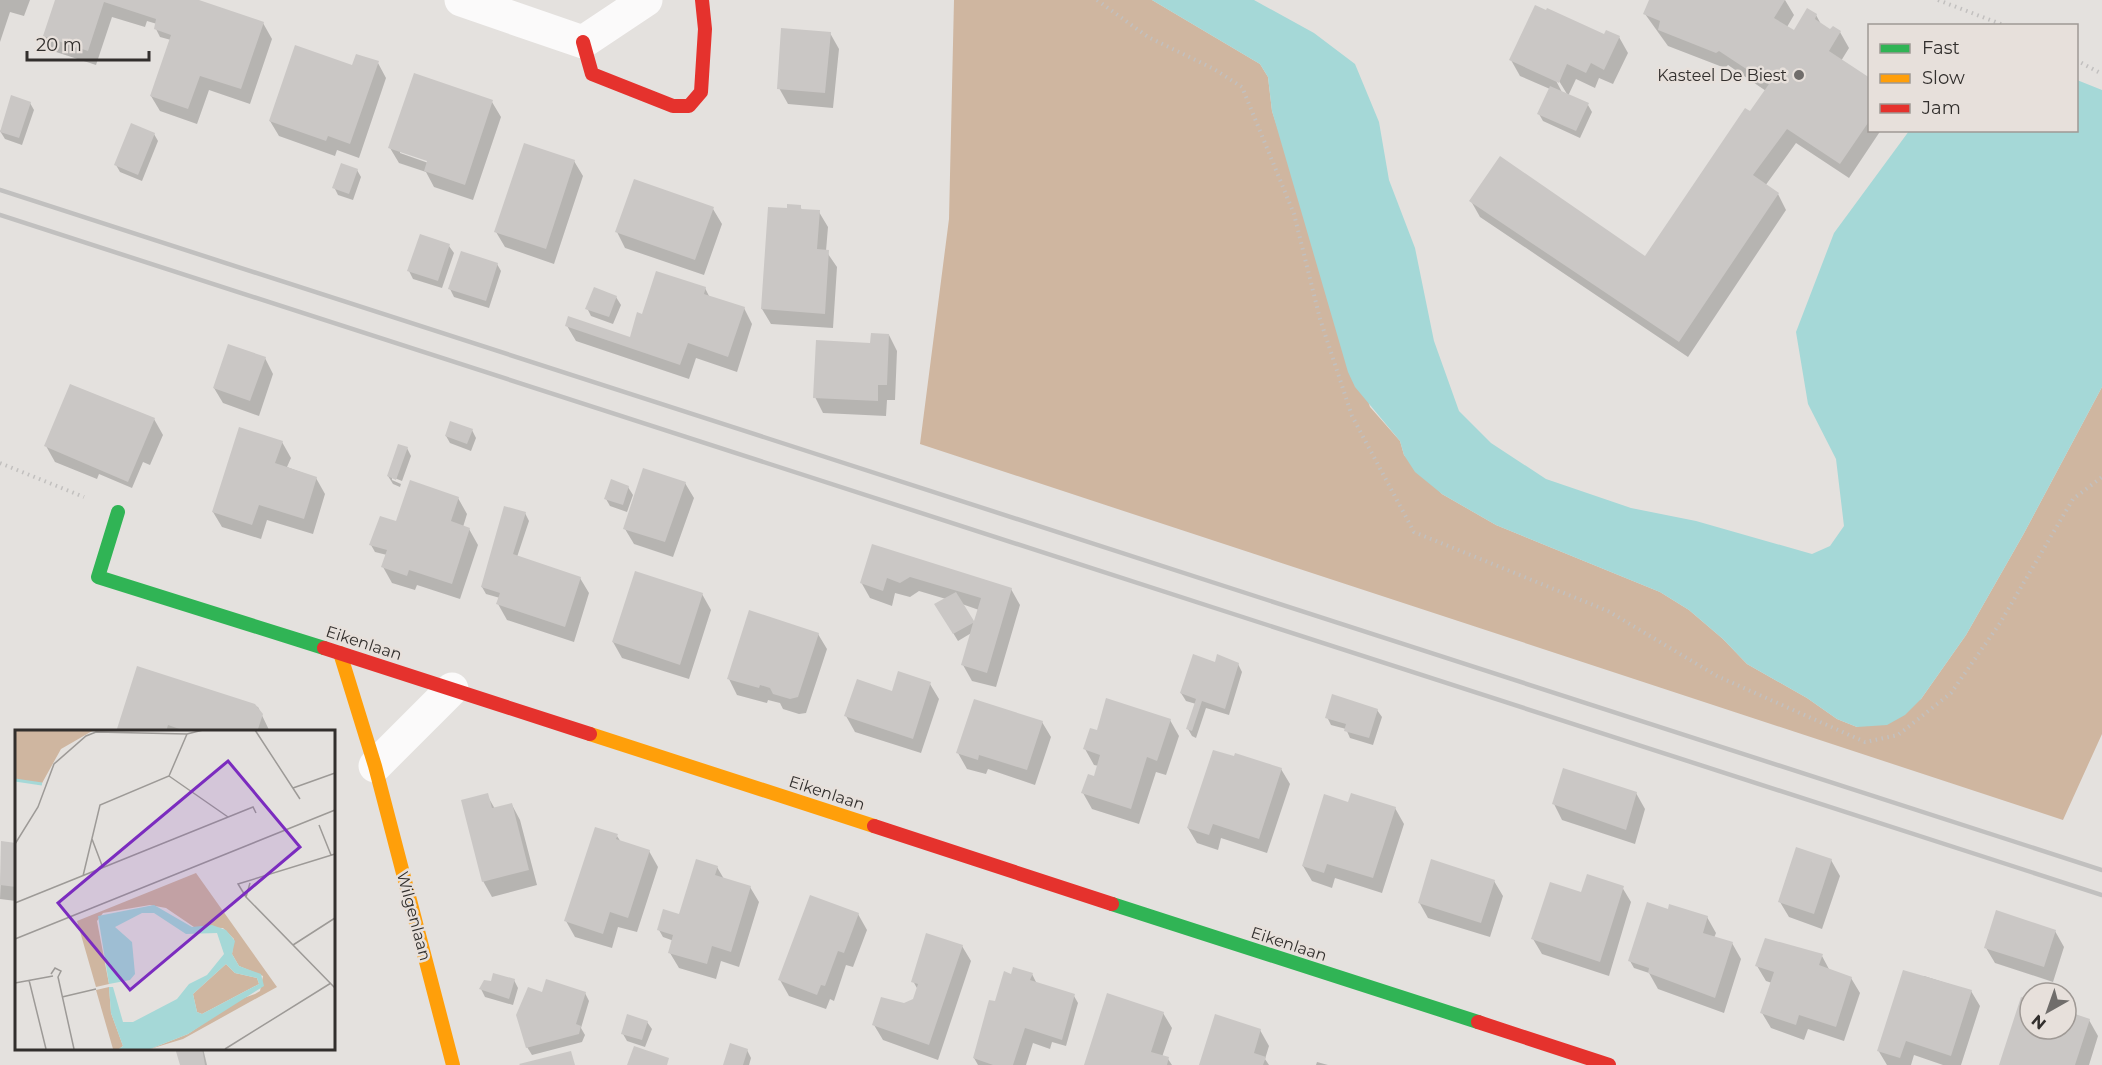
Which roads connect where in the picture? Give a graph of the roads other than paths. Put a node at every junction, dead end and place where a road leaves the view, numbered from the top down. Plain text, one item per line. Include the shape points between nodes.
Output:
1 (460, 0) edge
2 (645, 0) edge
3 (702, 0) edge
4 (583, 42) junction
5 (118, 512) road end
6 (340, 653) junction
7 (452, 689) junction
8 (375, 766) junction
9 (1551, 1056) edge
10 (453, 1065) edge
11 (1609, 1065) edge

1 - 4 street
2 - 4 street
3 - 4 street via 705,29 701,92 689,106 673,106 592,74
5 - 6 street, Eikenlaan via 98,577
6 - 7 street, Eikenlaan
6 - 8 street, Wilgenlaan
7 - 8 street
7 - 9 street, Eikenlaan
8 - 10 street, Wilgenlaan
9 - 11 street, Eikenlaan

